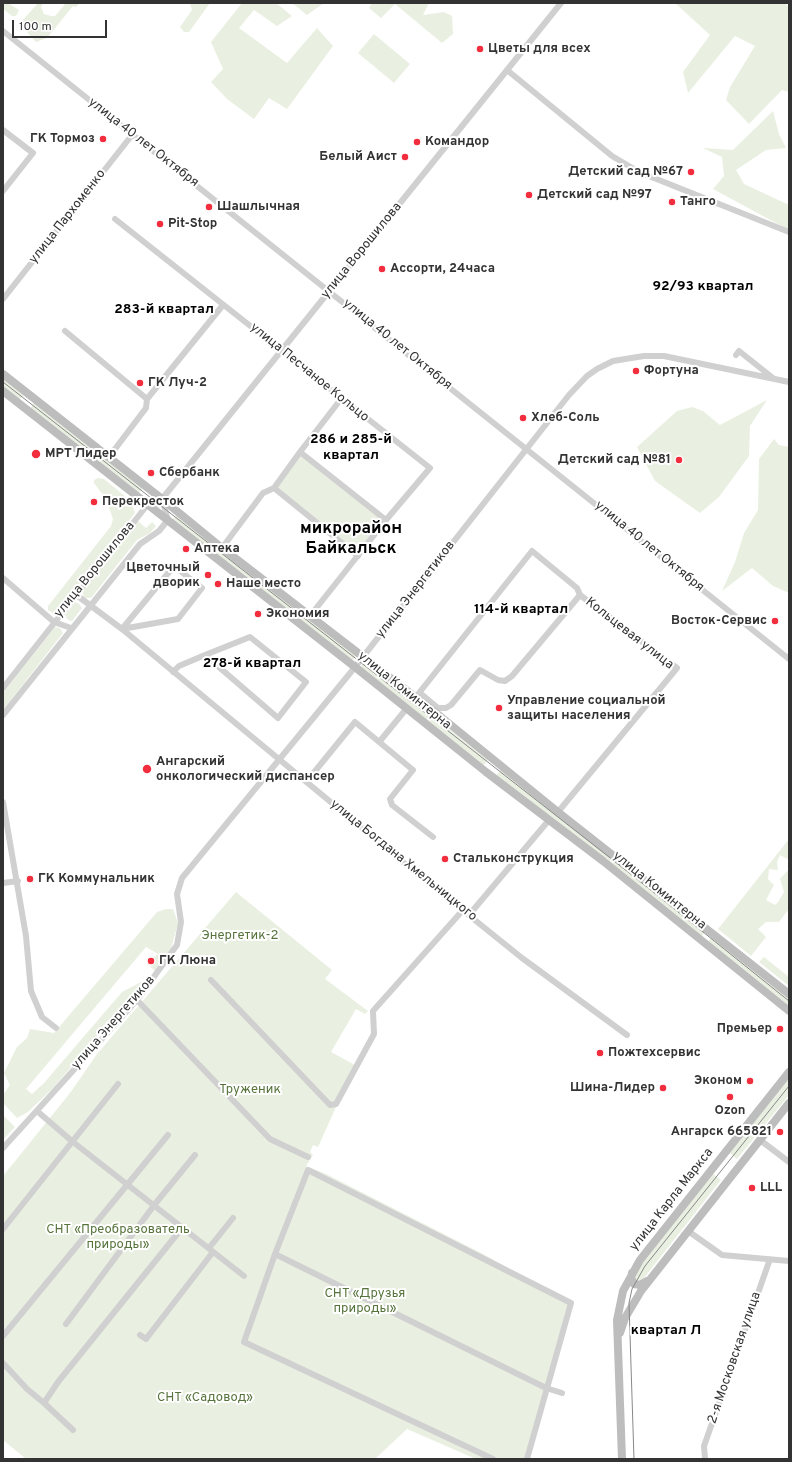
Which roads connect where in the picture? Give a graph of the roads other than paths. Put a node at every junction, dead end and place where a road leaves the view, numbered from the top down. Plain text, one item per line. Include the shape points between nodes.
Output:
1 (560, 3) edge
2 (3, 31) edge
3 (507, 70) junction
4 (3, 130) edge
5 (132, 135) junction
6 (3, 191) edge
7 (115, 219) dead end
8 (789, 232) edge
9 (330, 291) junction
10 (3, 300) edge
11 (223, 305) junction
12 (65, 331) dead end
13 (282, 350) junction
14 (736, 355) dead end
15 (3, 374) edge
16 (774, 378) junction
17 (789, 382) edge
18 (3, 391) edge
19 (32, 397) junction
20 (146, 399) junction
21 (341, 400) junction
22 (23, 407) junction
23 (527, 450) junction
24 (300, 452) junction
25 (109, 457) junction
26 (274, 488) junction
27 (162, 499) junction
28 (148, 504) junction
29 (168, 520) junction
30 (386, 520) junction
31 (222, 548) junction
32 (358, 556) junction
33 (3, 578) edge
34 (76, 594) junction
35 (580, 596) junction
36 (90, 606) junction
37 (310, 616) junction
38 (54, 622) junction
39 (71, 628) junction
40 (122, 629) junction
41 (205, 655) junction
42 (363, 656) junction
43 (789, 659) edge
44 (355, 667) junction
45 (173, 672) junction
46 (3, 688) edge
47 (418, 695) junction
48 (407, 708) junction
49 (3, 715) edge
50 (380, 741) junction
51 (280, 760) junction
52 (307, 781) junction
53 (3, 802) edge
54 (558, 812) junction
55 (549, 820) junction
56 (433, 837) dead end
57 (18, 881) junction
58 (3, 883) edge
59 (463, 910) junction
60 (469, 915) junction
61 (211, 980) dead end
62 (789, 994) edge
63 (137, 1000) junction
64 (789, 1011) edge
65 (56, 1028) dead end
66 (627, 1035) dead end
67 (789, 1072) edge
68 (118, 1084) dead end
69 (789, 1103) edge
70 (37, 1111) junction
71 (168, 1135) dead end
72 (760, 1140) junction
73 (73, 1142) junction
74 (3, 1148) edge
75 (195, 1155) dead end
76 (308, 1157) dead end
77 (789, 1162) edge
78 (128, 1184) junction
79 (154, 1204) junction
80 (233, 1218) dead end
81 (182, 1228) junction
82 (3, 1229) edge
83 (688, 1231) junction
84 (211, 1250) junction
85 (275, 1254) junction
86 (770, 1258) junction
87 (789, 1261) edge
88 (632, 1272) junction
89 (653, 1275) junction
90 (244, 1276) dead end
91 (66, 1324) dead end
92 (140, 1335) dead end
93 (3, 1336) edge
94 (618, 1338) junction
95 (3, 1363) edge
96 (546, 1388) junction
97 (562, 1392) dead end
98 (44, 1403) junction
99 (73, 1430) dead end
100 (493, 1459) edge
101 (526, 1459) edge
102 (622, 1459) edge
103 (705, 1459) edge

1 - 3 street, улица Ворошилова
2 - 5 street, улица 40 лет Октября
3 - 8 street via 612,156 639,172
3 - 9 street, улица Ворошилова
4 - 6 street via 33,153
5 - 9 street, улица 40 лет Октября
5 - 10 street, улица Пархоменко
7 - 11 street, улица Песчаное Кольцо
9 - 13 street, улица Ворошилова
9 - 23 street, улица 40 лет Октября
11 - 13 street, улица Песчаное Кольцо
11 - 20 street
12 - 20 street
13 - 21 street, улица Песчаное Кольцо
13 - 27 street, улица Ворошилова
14 - 16 street via 739,351
15 - 19 street, улица Коминтерна
16 - 17 street, улица Энергетиков
16 - 23 street, улица Энергетиков via 664,356 613,361 596,369 569,395
18 - 22 street, улица Коминтерна
19 - 22 street
19 - 25 street, улица Коминтерна
20 - 25 street via 146,408
21 - 24 street
21 - 30 street, улица Песчаное Кольцо via 430,468
22 - 28 street, улица Коминтерна
23 - 42 street, улица Энергетиков
23 - 43 street, улица 40 лет Октября
24 - 26 street
24 - 30 street
25 - 27 street, улица Коминтерна
26 - 31 street via 263,493
26 - 32 street
27 - 28 street
27 - 29 street
27 - 31 street, улица Коминтерна
28 - 29 street, улица Коминтерна
28 - 34 street, улица Ворошилова
29 - 36 street, улица Ворошилова via 159,531 140,544
29 - 44 street, улица Коминтерна
30 - 32 street, улица Песчаное Кольцо
31 - 37 street, улица Коминтерна
32 - 37 street, улица Песчаное Кольцо
33 - 38 street, улица Ворошилова
34 - 36 street, улица Богдана Хмельницкого
34 - 38 street, улица Ворошилова
35 - 47 street via 505,681 480,670 446,708 438,708
35 - 47 street, Кольцевая улица via 577,588 532,551
35 - 54 street, Кольцевая улица via 677,668
36 - 39 street, улица Ворошилова
36 - 40 street, улица Богдана Хмельницкого
37 - 42 street, улица Коминтерна
38 - 39 street
38 - 46 street
39 - 49 street, улица Ворошилова
40 - 40 street via 178,619 202,588 174,566
40 - 45 street, улица Богдана Хмельницкого
41 - 41 street via 278,718 306,682 250,637
41 - 45 street via 179,666
42 - 44 street, улица Энергетиков
42 - 47 street, улица Коминтерна
44 - 48 street, улица Коминтерна
44 - 51 street, улица Энергетиков
45 - 51 street, улица Богдана Хмельницкого
47 - 54 street, улица Коминтерна
48 - 50 street
48 - 55 street, улица Коминтерна
50 - 52 street via 356,722
50 - 56 street via 413,770 390,799 392,805
51 - 52 street, улица Богдана Хмельницкого
51 - 63 street, улица Энергетиков via 182,878 177,894 181,922 177,945
52 - 59 street, улица Богдана Хмельницкого
53 - 57 street
54 - 62 street, улица Коминтерна
55 - 60 street
55 - 64 street, улица Коминтерна
57 - 58 street
57 - 65 street via 31,991 42,1016
59 - 60 street, улица Богдана Хмельницкого
59 - 61 street via 372,1011 374,1034 336,1104 330,1104
60 - 66 street, улица Богдана Хмельницкого via 522,958
63 - 70 street, улица Энергетиков
63 - 76 street via 270,1139
67 - 88 street, улица Карла Маркса
68 - 73 street
69 - 72 street, улица Карла Маркса
70 - 73 street
70 - 74 street, улица Энергетиков
71 - 78 street
72 - 77 street
72 - 83 street, улица Карла Маркса
73 - 78 street
73 - 82 street
75 - 79 street
78 - 79 street
78 - 93 street
79 - 81 street
79 - 91 street
80 - 84 street
81 - 84 street
81 - 98 street via 58,1382
83 - 86 street via 722,1255
83 - 89 street, улица Карла Маркса
84 - 90 street
84 - 92 street via 146,1339
85 - 96 street
85 - 96 street via 308,1170 571,1304
85 - 100 street via 244,1342
86 - 87 street
86 - 103 street, 2-я Московская улица via 704,1446
88 - 89 street via 631,1280 638,1285
88 - 94 street, улица Карла Маркса via 619,1304
89 - 94 street, улица Карла Маркса via 636,1298
94 - 102 street, улица Карла Маркса
95 - 98 street
96 - 97 street
96 - 101 street
98 - 99 street

